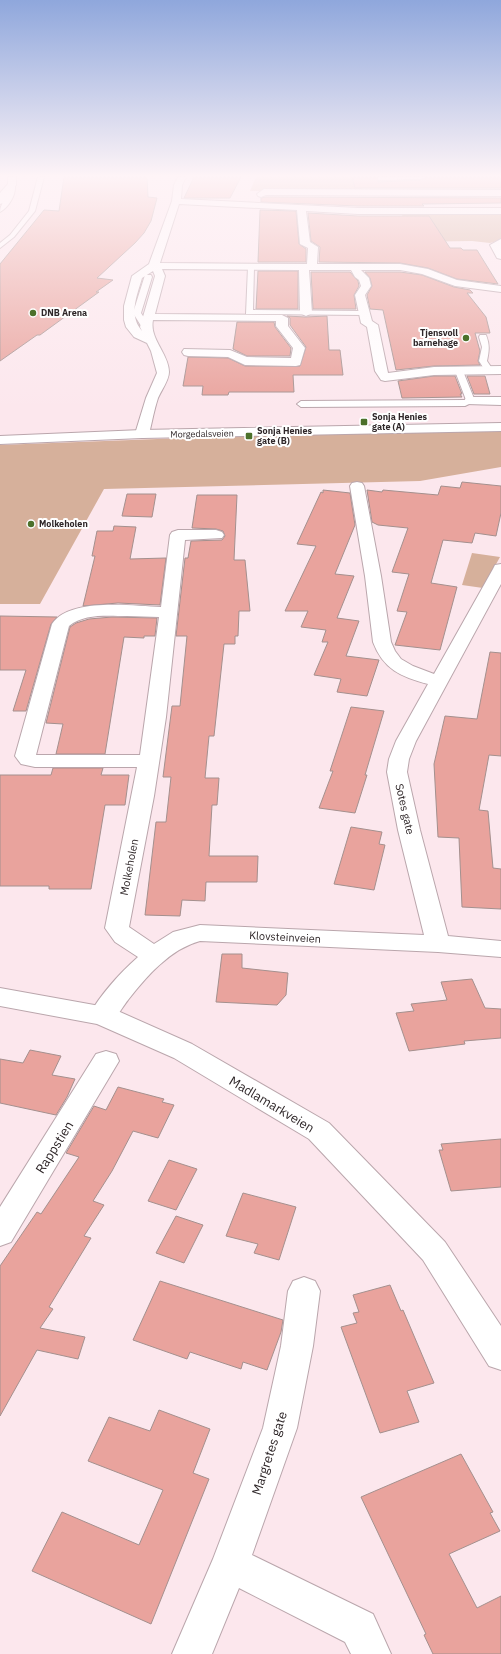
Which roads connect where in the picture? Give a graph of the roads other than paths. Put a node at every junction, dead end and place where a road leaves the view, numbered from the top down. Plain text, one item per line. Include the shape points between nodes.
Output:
1 (158, 254) edge
2 (313, 254) edge
3 (154, 266) junction
4 (251, 267) junction
5 (309, 267) junction
6 (355, 268) junction
7 (148, 277) dead end
8 (501, 289) edge
9 (142, 299) junction
10 (306, 313) junction
11 (364, 313) junction
12 (149, 319) junction
13 (483, 337) dead end
14 (151, 341) junction
15 (188, 352) dead end
16 (495, 370) edge
17 (459, 371) junction
18 (471, 401) junction
19 (501, 401) edge
20 (301, 404) dead end
21 (501, 427) edge
22 (142, 434) junction
23 (0, 440) edge
24 (356, 486) dead end
25 (216, 535) dead end
26 (501, 569) edge
27 (168, 612) junction
28 (439, 681) junction
29 (148, 761) junction
30 (438, 944) junction
31 (501, 949) edge
32 (154, 955) junction
33 (0, 997) edge
34 (102, 1015) junction
35 (106, 1061) dead end
36 (0, 1233) edge
37 (304, 1291) dead end
38 (501, 1355) edge
39 (230, 1564) junction
40 (192, 1654) edge
41 (371, 1654) edge

1 - 3 street
2 - 5 street via 312,265
3 - 4 street
3 - 12 street via 160,276
3 - 14 street via 138,276 128,311 137,334
4 - 5 street
4 - 10 lane via 249,312
5 - 6 street
5 - 10 street via 304,269
6 - 8 street via 400,267 424,271 455,284
6 - 11 street via 359,276 364,278 366,286 360,295
7 - 9 lane
9 - 12 lane
9 - 12 lane via 136,313
10 - 11 lane
11 - 17 street via 367,323 372,325 381,371 385,377 434,371
12 - 14 street
12 - 15 street via 282,318 282,326 299,348 296,362 245,361 230,354
13 - 16 lane via 486,347 483,361
14 - 22 street via 157,350 163,373 152,398
16 - 17 street
17 - 18 lane
18 - 19 street
18 - 20 lane via 437,404
21 - 22 street, Morgedalsveien
22 - 23 street, Morgedalsveien
24 - 28 street via 374,577 384,649 403,669
25 - 27 street, Molkeholen via 178,535
26 - 28 street, Sotes gate
27 - 29 street, Molkeholen via 156,717
27 - 29 street via 83,612 64,619 25,756 28,760 35,761
28 - 30 street, Sotes gate via 406,741 397,772
29 - 32 street, Molkeholen via 117,928 124,936
30 - 31 street, Klovsteinveien
30 - 32 street, Klovsteinveien via 200,933 177,940
32 - 34 street, Klovsteinveien
33 - 34 street, Madlamarkveien
34 - 38 street, Madlamarkveien via 183,1051 319,1132 434,1251
35 - 36 street, Rappstien
37 - 39 street, Margretes gate via 297,1346 280,1428
39 - 40 street, Margretes gate
39 - 41 street via 359,1628

